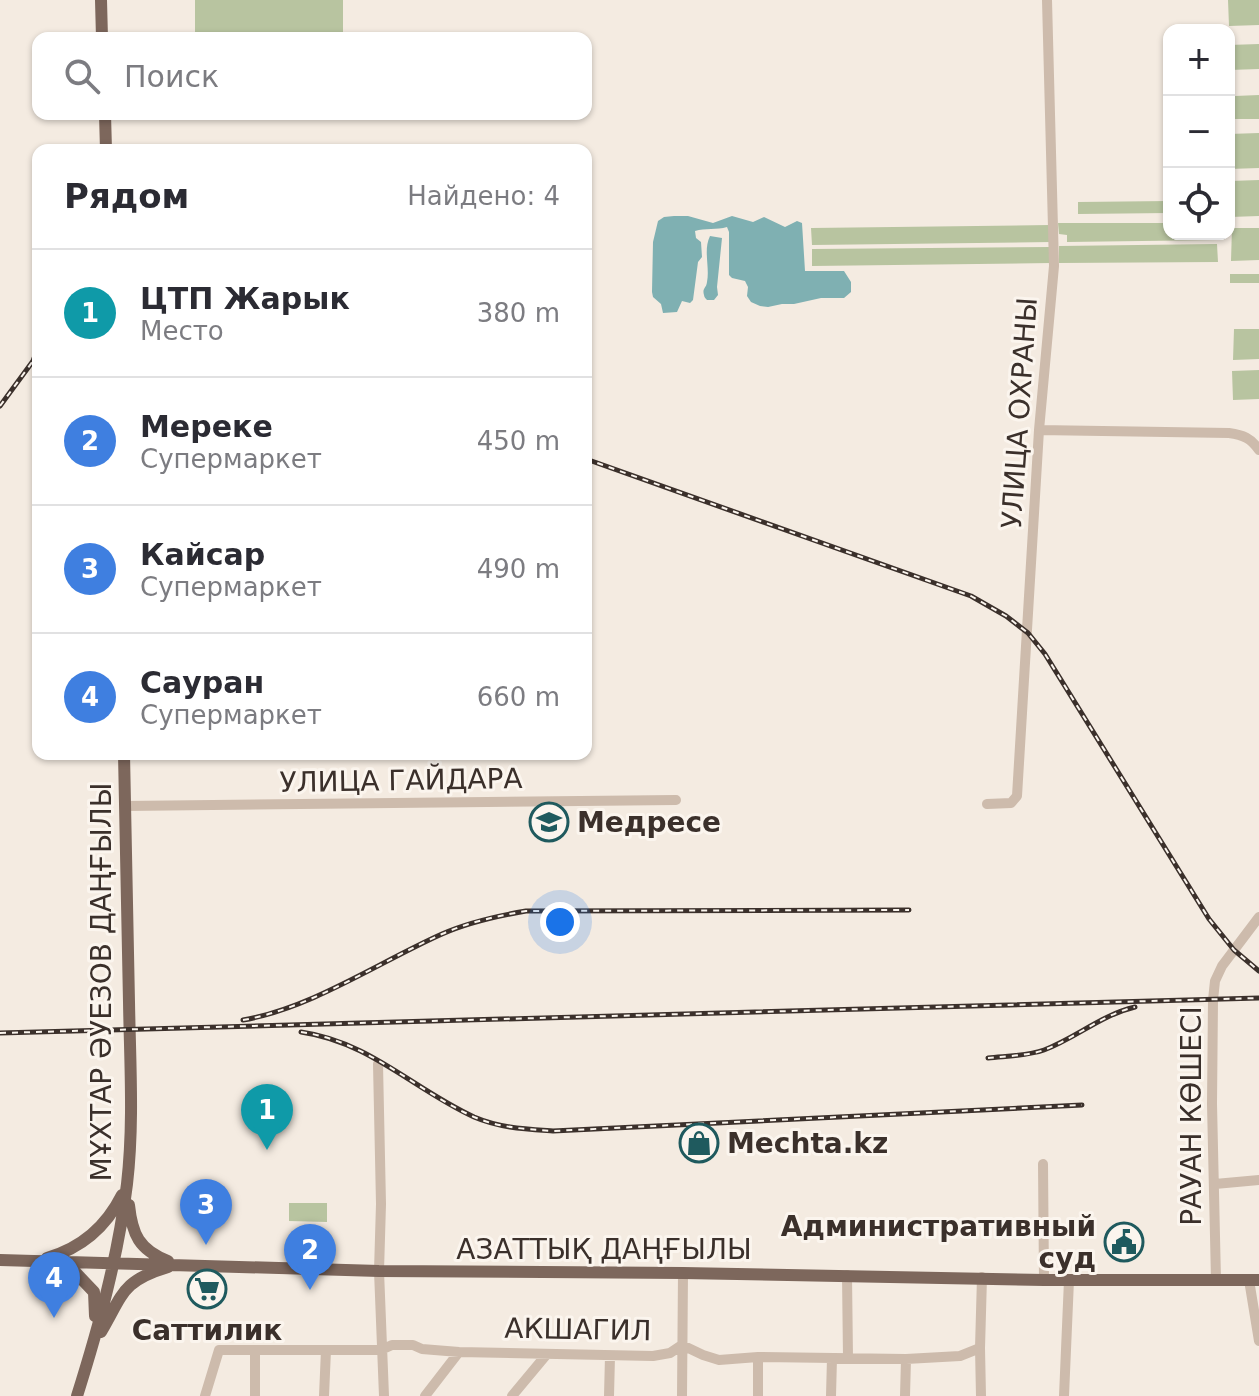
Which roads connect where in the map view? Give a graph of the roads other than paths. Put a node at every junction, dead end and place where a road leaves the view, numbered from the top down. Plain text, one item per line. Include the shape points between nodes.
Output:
1 (101, 0) edge
2 (1047, 0) edge
3 (102, 32) edge
4 (105, 120) edge
5 (106, 144) edge
6 (1039, 430) junction
7 (1259, 450) edge
8 (124, 760) edge
9 (676, 800) dead end
10 (987, 804) dead end
11 (125, 806) junction
12 (1259, 917) edge
13 (378, 1064) dead end
14 (1043, 1164) dead end
15 (1259, 1180) edge
16 (127, 1182) junction
17 (1215, 1184) junction
18 (0, 1260) edge
19 (28, 1260) junction
20 (114, 1264) junction
21 (186, 1264) junction
22 (379, 1271) junction
23 (683, 1273) junction
24 (847, 1275) junction
25 (982, 1277) junction
26 (1044, 1280) junction
27 (1069, 1280) junction
28 (1216, 1280) junction
29 (1254, 1280) edge
30 (1259, 1341) edge
31 (93, 1345) junction
32 (682, 1345) junction
33 (980, 1348) junction
34 (255, 1350) junction
35 (326, 1350) junction
36 (381, 1350) junction
37 (459, 1352) junction
38 (547, 1354) junction
39 (610, 1356) junction
40 (758, 1357) junction
41 (832, 1358) junction
42 (848, 1358) junction
43 (906, 1359) junction
44 (77, 1396) edge
45 (205, 1396) edge
46 (255, 1396) edge
47 (324, 1396) edge
48 (384, 1396) edge
49 (425, 1396) edge
50 (512, 1396) edge
51 (609, 1396) edge
52 (682, 1396) edge
53 (758, 1396) edge
54 (831, 1396) edge
55 (905, 1396) edge
56 (981, 1396) edge
57 (1064, 1396) edge

1 - 3 main road
2 - 6 street, УЛИЦА ОХРАНЫ via 1054,266
4 - 5 main road
6 - 7 street via 1242,434
6 - 10 street, УЛИЦА ОХРАНЫ via 1017,796 1011,803
8 - 11 main road, МҰХТАР ӘУЕЗОВ ДАҢҒЫЛЫ
9 - 11 street, УЛИЦА ГАЙДАРА
11 - 16 main road, МҰХТАР ӘУЕЗОВ ДАҢҒЫЛЫ
12 - 17 street, РАУАН КӨШЕСІ via 1215,981
13 - 22 street
14 - 26 street
15 - 17 street
16 - 19 main road via 114,1211 93,1235 58,1254
16 - 20 main road, МҰХТАР ӘУЕЗОВ ДАҢҒЫЛЫ
16 - 21 main road via 132,1227 140,1242 156,1256
17 - 28 street, РАУАН КӨШЕСІ
18 - 19 main road
19 - 20 main road, АЗАТТЫҚ ДАҢҒЫЛЫ
19 - 31 main road via 76,1273 94,1292
20 - 21 main road, АЗАТТЫҚ ДАҢҒЫЛЫ
20 - 31 main road, МҰХТАР ӘУЕЗОВ ДАҢҒЫЛЫ
21 - 22 main road, АЗАТТЫҚ ДАҢҒЫЛЫ
21 - 31 main road via 131,1285
22 - 23 main road, АЗАТТЫҚ ДАҢҒЫЛЫ
22 - 36 street
23 - 24 main road, АЗАТТЫҚ ДАҢҒЫЛЫ
23 - 32 street
24 - 25 main road, АЗАТТЫҚ ДАҢҒЫЛЫ
24 - 42 street
25 - 26 main road, АЗАТТЫҚ ДАҢҒЫЛЫ
25 - 33 street
26 - 27 main road, АЗАТТЫҚ ДАҢҒЫЛЫ
27 - 28 main road, АЗАТТЫҚ ДАҢҒЫЛЫ
27 - 57 street
28 - 29 main road, АЗАТТЫҚ ДАҢҒЫЛЫ
29 - 30 street
31 - 44 main road, МҰХТАР ӘУЕЗОВ ДАҢҒЫЛЫ
32 - 39 street, АКШАГИЛ via 653,1356
32 - 40 street, АКШАГИЛ via 719,1360
32 - 52 street
33 - 43 street, АКШАГИЛ via 960,1356
33 - 56 street
34 - 35 street, АКШАГИЛ
34 - 45 street, АКШАГИЛ via 219,1350
34 - 46 street
35 - 36 street, АКШАГИЛ
35 - 47 street
36 - 37 street, АКШАГИЛ via 413,1345
36 - 48 street
37 - 38 street, АКШАГИЛ
37 - 49 street
38 - 39 street, АКШАГИЛ
38 - 50 street
39 - 51 street
40 - 41 street, АКШАГИЛ
40 - 53 street
41 - 42 street, АКШАГИЛ
41 - 54 street
42 - 43 street, АКШАГИЛ
43 - 55 street

